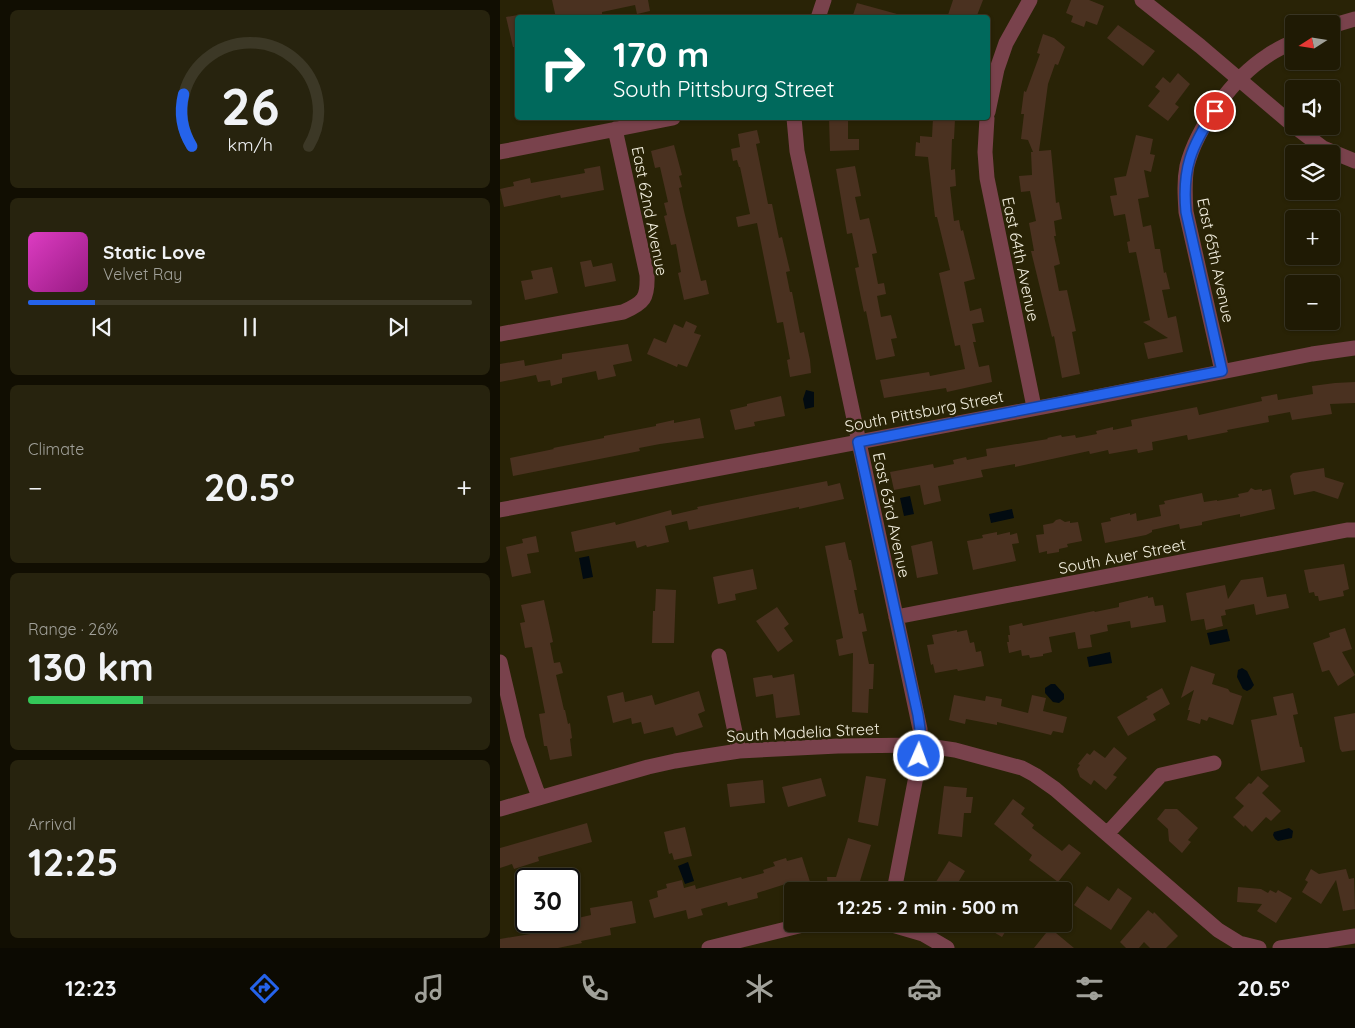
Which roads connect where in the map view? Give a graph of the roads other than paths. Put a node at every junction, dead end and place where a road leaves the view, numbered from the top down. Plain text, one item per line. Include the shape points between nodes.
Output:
1 (824, 0) edge
2 (1030, 0) edge
3 (1142, 0) edge
4 (819, 15) edge
5 (1355, 19) edge
6 (1340, 23) edge
7 (1285, 46) edge
8 (1239, 80) junction
9 (990, 102) edge
10 (1285, 118) edge
11 (662, 120) edge
12 (794, 120) edge
13 (987, 120) edge
14 (615, 129) junction
15 (1306, 135) edge
16 (500, 152) edge
17 (1355, 161) edge
18 (500, 334) edge
19 (1355, 348) edge
20 (1222, 371) junction
21 (1034, 407) junction
22 (858, 442) junction
23 (500, 510) edge
24 (1355, 530) edge
25 (896, 617) junction
26 (720, 656) dead end
27 (500, 662) edge
28 (920, 745) junction
29 (739, 751) junction
30 (1214, 763) dead end
31 (539, 797) junction
32 (500, 809) edge
33 (1107, 834) junction
34 (896, 882) edge
35 (784, 930) edge
36 (916, 932) edge
37 (1355, 936) edge
38 (709, 948) edge
39 (947, 948) edge
40 (1259, 948) edge
41 (1280, 948) edge

1 - 4 street
2 - 9 street via 1006,43
3 - 8 street
5 - 6 street
7 - 8 street, East 65th Avenue via 1266,56
8 - 10 street
8 - 20 street, East 65th Avenue via 1194,146 1184,191
11 - 14 street
12 - 22 street, East 63rd Avenue via 797,151
13 - 21 street, East 64th Avenue via 985,152 990,196
14 - 16 street
14 - 18 street, East 62nd Avenue via 647,275 643,300 623,312
15 - 17 street via 1323,148
19 - 20 street, South Pittsburg Street
20 - 21 street, South Pittsburg Street
21 - 22 street, South Pittsburg Street
22 - 23 street, South Pittsburg Street
22 - 25 street, East 63rd Avenue
24 - 25 street, South Auer Street
25 - 28 street, East 63rd Avenue via 918,715
26 - 29 street
27 - 31 street via 518,739
28 - 29 street, South Madelia Street
28 - 33 street, South Madelia Street via 956,750 1022,768 1055,789
28 - 34 street, East 63rd Avenue
29 - 31 street, South Madelia Street via 648,767
30 - 33 street via 1161,775
31 - 32 street, South Madelia Street
33 - 40 street, South Madelia Street via 1218,930 1238,943
35 - 38 street
36 - 39 street
37 - 41 street

